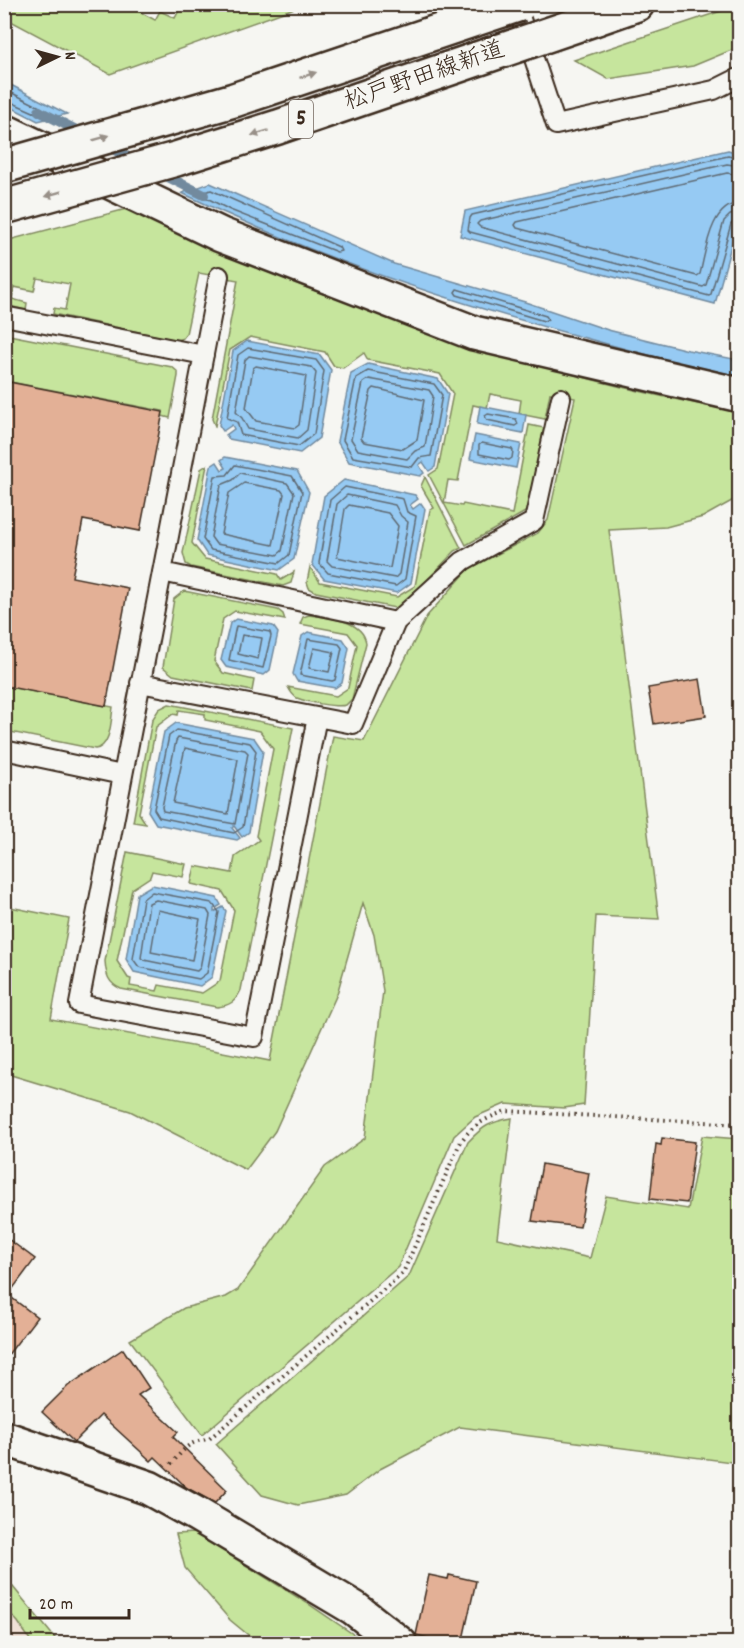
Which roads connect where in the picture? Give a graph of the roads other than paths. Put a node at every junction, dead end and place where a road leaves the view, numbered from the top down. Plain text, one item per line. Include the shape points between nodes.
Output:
1 (518, 4) edge
2 (637, 4) edge
3 (740, 77) edge
4 (4, 131) edge
5 (4, 166) edge
6 (4, 207) edge
7 (219, 276) dead end
8 (4, 316) edge
9 (204, 355) junction
10 (740, 395) edge
11 (561, 398) dead end
12 (162, 572) junction
13 (396, 622) junction
14 (140, 683) junction
15 (317, 717) junction
16 (4, 750) edge
17 (123, 775) junction
18 (4, 1438) edge
19 (400, 1644) edge

1 - 3 lane via 556,125 714,90
5 -> 1 street, 松戸野田線新道 / 5, bridge via 234,100
2 -> 6 street, 松戸野田線新道 / 5, bridge via 278,127
4 - 10 street via 221,235 474,333
7 - 9 lane
8 - 9 lane
9 - 12 lane
11 - 13 lane via 534,521 463,561
12 - 13 lane
12 - 14 lane
13 - 15 lane via 353,724
14 - 15 lane
14 - 17 lane
15 - 17 lane via 254,1037 79,1004
16 - 17 lane
18 - 19 street via 149,1488 354,1608

